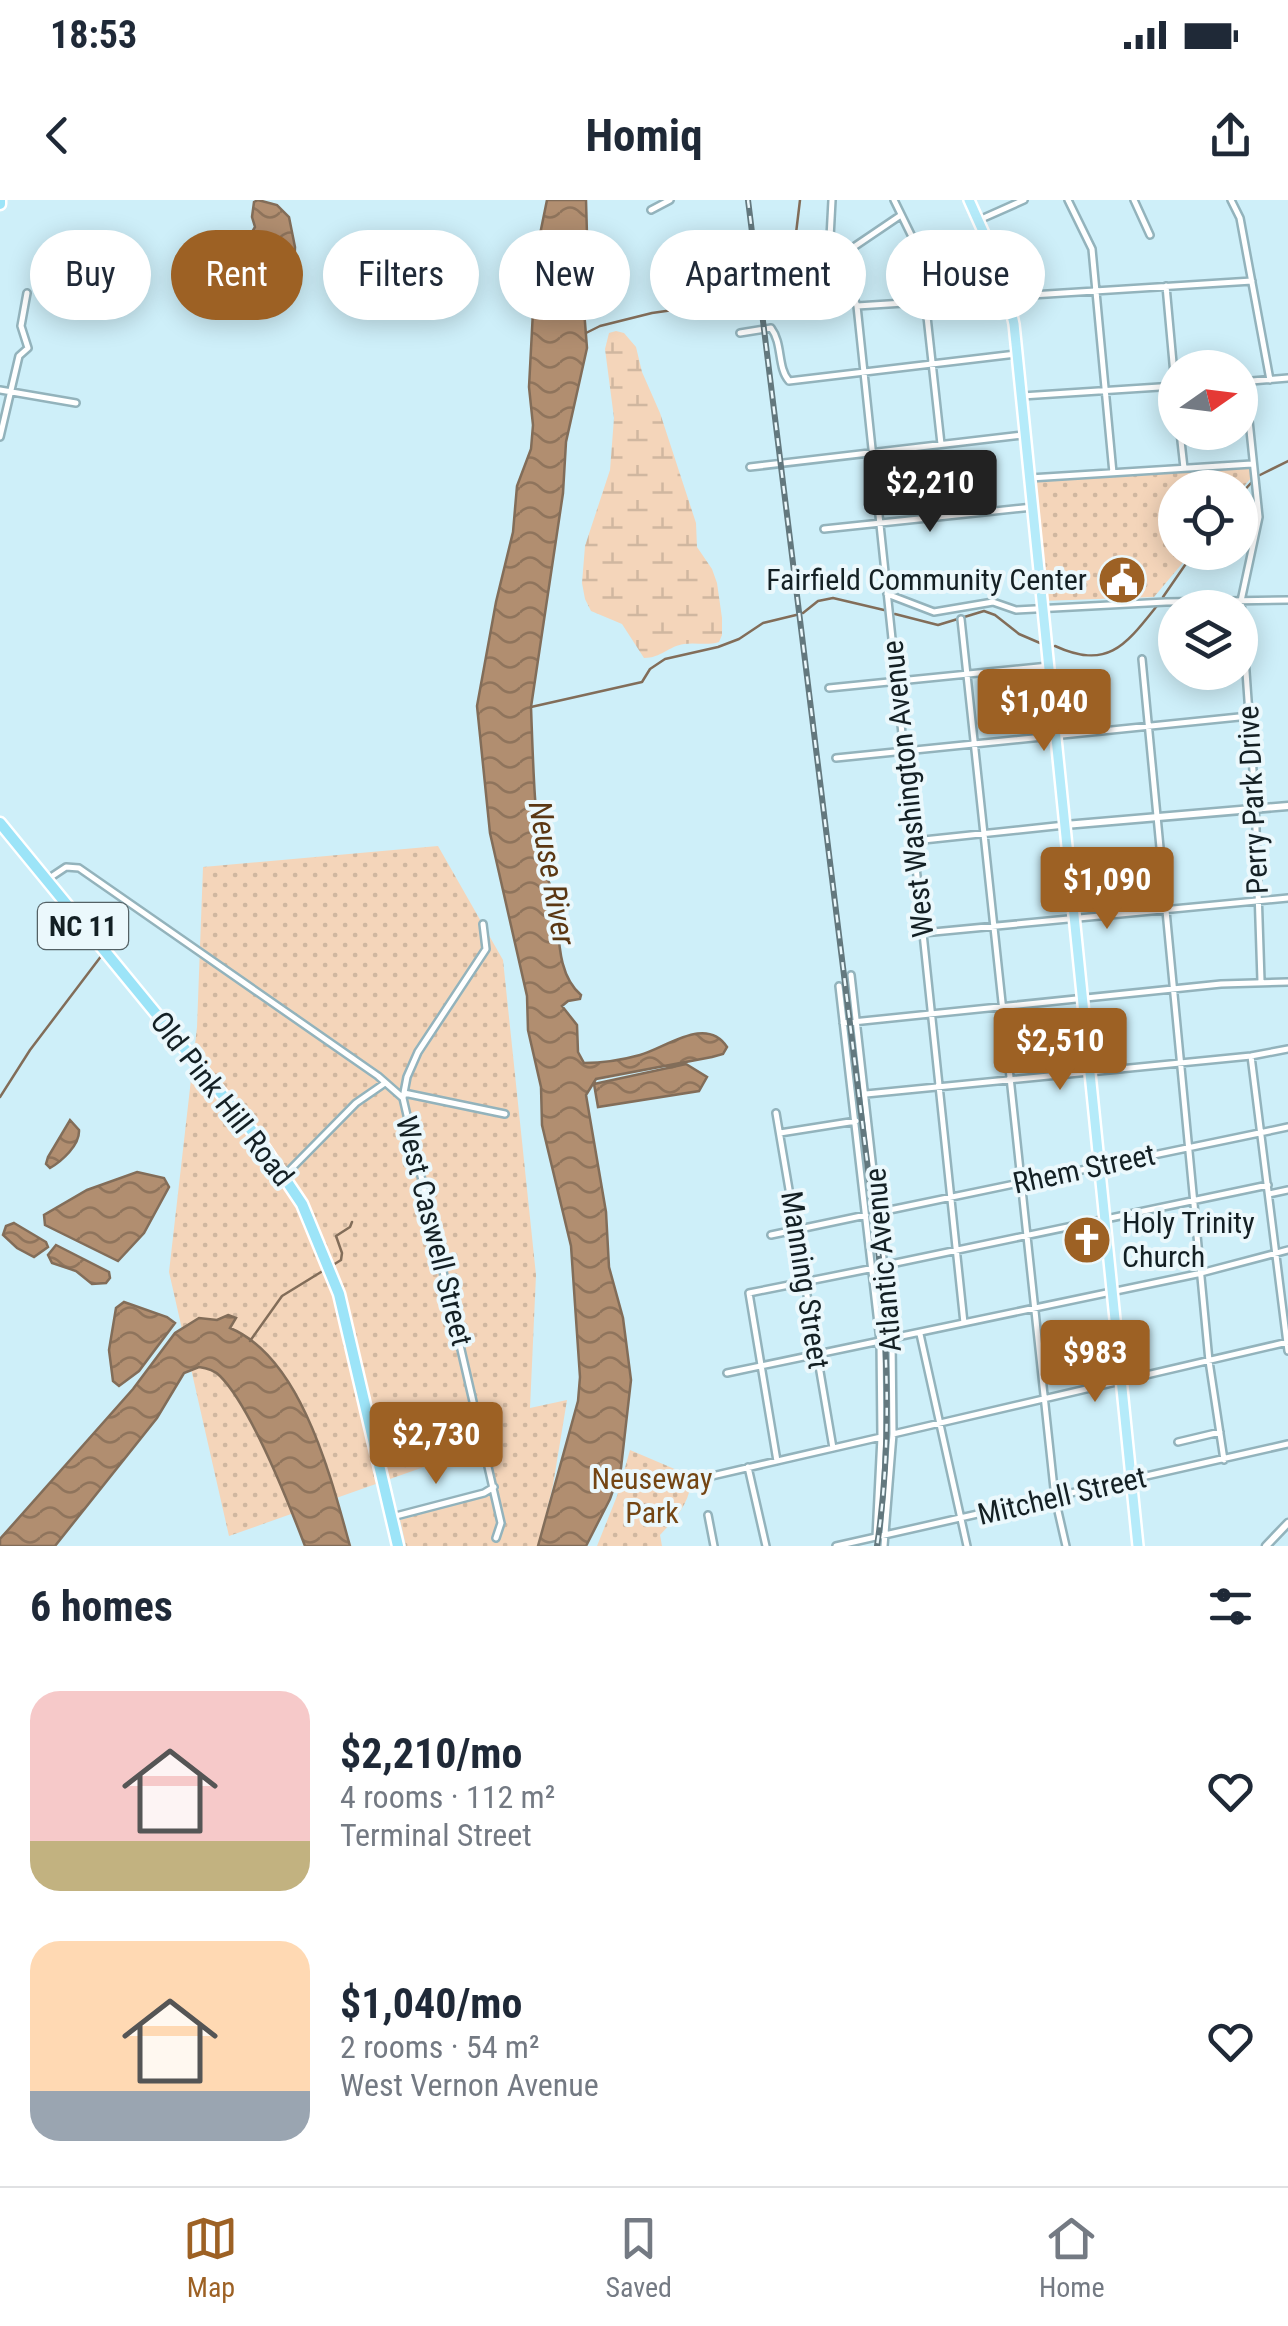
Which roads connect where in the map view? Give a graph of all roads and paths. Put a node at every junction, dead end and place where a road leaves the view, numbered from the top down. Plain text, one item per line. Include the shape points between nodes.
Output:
1 (670, 200) edge
2 (832, 200) edge
3 (894, 200) edge
4 (969, 200) edge
5 (1024, 200) edge
6 (1068, 200) edge
7 (1144, 200) edge
8 (1231, 200) edge
9 (1135, 202) edge
10 (651, 210) dead end
11 (902, 215) junction
12 (979, 220) junction
13 (830, 230) edge
14 (909, 230) edge
15 (983, 230) edge
16 (1150, 235) dead end
17 (866, 239) edge
18 (1252, 281) junction
19 (1166, 286) junction
20 (1095, 290) junction
21 (27, 293) dead end
22 (1045, 293) edge
23 (858, 320) edge
24 (928, 320) edge
25 (1013, 320) edge
26 (740, 333) dead end
27 (1172, 350) edge
28 (1018, 354) junction
29 (932, 364) junction
30 (864, 372) junction
31 (1288, 378) edge
32 (1270, 380) junction
33 (1258, 381) edge
34 (1158, 387) edge
35 (0, 390) edge
36 (11, 390) junction
37 (1104, 390) junction
38 (1022, 396) junction
39 (76, 402) dead end
40 (1026, 435) junction
41 (0, 438) edge
42 (941, 444) junction
43 (1182, 450) edge
44 (1251, 450) edge
45 (872, 452) junction
46 (1253, 464) junction
47 (750, 467) dead end
48 (1184, 468) junction
49 (1113, 473) junction
50 (1030, 478) junction
51 (1033, 507) junction
52 (879, 523) junction
53 (824, 529) dead end
54 (1244, 590) edge
55 (887, 594) junction
56 (1288, 600) edge
57 (1258, 601) edge
58 (1158, 603) edge
59 (1043, 606) junction
60 (961, 619) dead end
61 (1142, 659) dead end
62 (1049, 666) junction
63 (968, 673) junction
64 (898, 681) junction
65 (829, 688) dead end
66 (1247, 690) edge
67 (1249, 716) junction
68 (1149, 726) junction
69 (1056, 735) junction
70 (975, 742) junction
71 (905, 750) junction
72 (836, 758) dead end
73 (1288, 806) edge
74 (1255, 809) junction
75 (1158, 817) junction
76 (0, 823) edge
77 (1065, 825) junction
78 (0, 834) edge
79 (984, 834) junction
80 (914, 840) junction
81 (28, 860) junction
82 (46, 881) junction
83 (1288, 898) edge
84 (1258, 900) junction
85 (1166, 908) junction
86 (1075, 918) junction
87 (483, 924) dead end
88 (994, 926) junction
89 (923, 933) junction
90 (851, 975) dead end
91 (1261, 981) junction
92 (1288, 982) edge
93 (838, 986) dead end
94 (1173, 990) junction
95 (1083, 998) junction
96 (1002, 1006) junction
97 (932, 1013) junction
98 (856, 1021) junction
99 (843, 1023) junction
100 (1288, 1049) edge
101 (1251, 1056) junction
102 (1180, 1063) junction
103 (1090, 1072) junction
104 (1010, 1080) junction
105 (386, 1082) junction
106 (939, 1087) junction
107 (866, 1094) junction
108 (403, 1095) junction
109 (776, 1113) dead end
110 (505, 1114) dead end
111 (856, 1121) junction
112 (1288, 1127) edge
113 (780, 1133) junction
114 (1260, 1133) junction
115 (1189, 1148) junction
116 (1099, 1166) junction
117 (285, 1175) junction
118 (1021, 1182) junction
119 (1268, 1186) junction
120 (1288, 1190) edge
121 (1269, 1194) junction
122 (951, 1197) junction
123 (1194, 1201) junction
124 (880, 1212) junction
125 (867, 1215) junction
126 (1104, 1219) junction
127 (797, 1230) junction
128 (772, 1235) dead end
129 (1027, 1235) junction
130 (956, 1250) junction
131 (1288, 1250) edge
132 (1276, 1252) junction
133 (886, 1265) junction
134 (874, 1268) junction
135 (1201, 1272) junction
136 (805, 1282) junction
137 (1111, 1292) junction
138 (1034, 1308) junction
139 (964, 1323) junction
140 (919, 1333) junction
141 (892, 1338) junction
142 (880, 1341) junction
143 (1288, 1342) edge
144 (1288, 1351) edge
145 (818, 1354) junction
146 (1209, 1360) junction
147 (761, 1366) junction
148 (728, 1373) dead end
149 (1121, 1382) junction
150 (1045, 1398) junction
151 (940, 1424) junction
152 (1220, 1432) junction
153 (893, 1434) junction
154 (881, 1437) junction
155 (1178, 1442) dead end
156 (1288, 1444) edge
157 (832, 1448) junction
158 (1224, 1460) junction
159 (777, 1461) junction
160 (748, 1467) junction
161 (700, 1479) dead end
162 (1131, 1481) junction
163 (494, 1487) junction
164 (1055, 1498) junction
165 (708, 1516) dead end
166 (391, 1517) junction
167 (961, 1518) junction
168 (1288, 1524) edge
169 (885, 1535) junction
170 (876, 1537) junction
171 (496, 1538) dead end
172 (866, 1542) edge
173 (1269, 1545) edge
174 (398, 1546) edge
175 (714, 1546) edge
176 (766, 1546) edge
177 (836, 1546) edge
178 (884, 1546) edge
179 (967, 1546) edge
180 (1066, 1546) edge
181 (1138, 1546) edge

1 - 10 street
2 - 13 street, West Washington Avenue
3 - 11 street
4 - 12 main road
5 - 12 street
6 - 20 street via 1092,249
7 - 9 street
8 - 18 street
9 - 16 street
11 - 14 street
11 - 17 street
12 - 15 main road
18 - 19 street
18 - 32 street
19 - 20 street
19 - 27 street
20 - 22 street
20 - 37 street
21 - 36 street via 21,326 28,348 18,356
23 - 30 street, West Washington Avenue
24 - 29 street
25 - 28 main road
26 - 30 street via 774,331 789,381
28 - 29 street
28 - 38 main road
29 - 30 street
29 - 42 street
30 - 45 street, West Washington Avenue
31 - 32 street
32 - 33 street
34 - 37 street
35 - 36 street
36 - 39 street
36 - 41 street
37 - 38 street
37 - 49 street
38 - 40 main road
40 - 42 street
40 - 50 main road
42 - 45 street
43 - 48 street
44 - 46 street, Perry Park Drive
45 - 47 street
45 - 52 street, West Washington Avenue
46 - 48 street
46 - 54 street, Perry Park Drive via 1259,521
48 - 49 street
49 - 50 street
50 - 51 main road
51 - 52 street
51 - 59 main road
52 - 53 street
52 - 55 street, West Washington Avenue
55 - 59 street via 934,612 993,602 1016,610
55 - 64 street, West Washington Avenue
56 - 57 street
58 - 59 street
59 - 62 main road
60 - 63 street
61 - 68 street
62 - 63 street
62 - 69 main road
63 - 64 street
63 - 70 street
64 - 65 street
64 - 71 street, West Washington Avenue
66 - 67 street, Perry Park Drive
67 - 68 street
67 - 74 street, Perry Park Drive
68 - 69 street
68 - 75 street
69 - 70 street
69 - 77 main road
70 - 71 street
70 - 79 street
71 - 72 street
71 - 80 street, West Washington Avenue
73 - 74 street
74 - 75 street
74 - 84 street, Perry Park Drive
75 - 77 street
75 - 85 street
76 - 81 highway, Old Pink Hill Road / NC 11
77 - 79 street
77 - 86 main road
78 - 81 highway, Old Pink Hill Road / NC 11
79 - 80 street
79 - 88 street
80 - 89 street, West Washington Avenue
81 - 82 highway, Old Pink Hill Road / NC 11
82 - 105 street, West Caswell Street via 74,867
82 - 117 highway, Old Pink Hill Road / NC 11
83 - 84 street
84 - 85 street
84 - 91 street, Perry Park Drive
85 - 86 street
85 - 94 street
86 - 88 street
86 - 95 main road
87 - 108 street via 486,950 418,1052
88 - 89 street
88 - 96 street
89 - 97 street, West Washington Avenue
90 - 98 street, Atlantic Avenue
91 - 92 street
91 - 94 street
93 - 99 street, Atlantic Avenue
94 - 95 street
94 - 102 street
95 - 96 street
95 - 103 main road
96 - 97 street
96 - 104 street
97 - 98 street
97 - 106 street, West Washington Avenue
98 - 99 street
98 - 107 street, Atlantic Avenue
99 - 111 street, Atlantic Avenue
100 - 101 street
101 - 102 street
101 - 114 street
102 - 103 street
102 - 115 street
103 - 104 street
103 - 116 main road
104 - 106 street
104 - 118 street
105 - 108 street, West Caswell Street
105 - 117 street
106 - 107 street
106 - 122 street, West Washington Avenue
107 - 124 street, Atlantic Avenue
108 - 110 street
108 - 163 street, West Caswell Street
109 - 113 street, Manning Street
111 - 113 street
111 - 125 street, Atlantic Avenue
112 - 114 street, Rhem Street
113 - 127 street, Manning Street
114 - 115 street, Rhem Street
114 - 119 street
115 - 116 street, Rhem Street
115 - 123 street
116 - 118 street, Rhem Street
116 - 126 main road
117 - 166 highway, Old Pink Hill Road / NC 11 via 332,1273
118 - 122 street, Rhem Street
118 - 129 street
119 - 121 street
119 - 123 street
120 - 121 street
121 - 132 street
122 - 124 street, Rhem Street
122 - 130 street, West Washington Avenue
123 - 126 street
123 - 135 street
124 - 133 street, Atlantic Avenue
125 - 127 street
125 - 134 street, Atlantic Avenue
126 - 129 street
126 - 137 main road
127 - 128 street
127 - 136 street, Manning Street
129 - 130 street
129 - 138 street
130 - 133 street
130 - 139 street, West Washington Avenue
131 - 132 street
132 - 135 street
132 - 143 street
133 - 141 street, Atlantic Avenue
134 - 136 street
134 - 142 street, Atlantic Avenue
135 - 137 street
135 - 146 street
136 - 145 street, Manning Street
136 - 147 street via 749,1293
137 - 138 street
137 - 149 main road
138 - 139 street
138 - 150 street
139 - 140 street
140 - 141 street
140 - 151 street
141 - 153 street, Atlantic Avenue
142 - 145 street
142 - 154 street, Atlantic Avenue
143 - 144 street
143 - 146 street
145 - 147 street
145 - 157 street, Manning Street
146 - 149 street
146 - 152 street
147 - 148 street
147 - 159 street
149 - 150 street
149 - 162 main road
150 - 151 street
150 - 164 street
151 - 153 street
151 - 167 street
152 - 155 street
152 - 158 street
153 - 169 street, Atlantic Avenue
154 - 157 street
154 - 170 street, Atlantic Avenue
156 - 158 street, Mitchell Street
157 - 159 street
158 - 162 street, Mitchell Street
159 - 160 street
160 - 161 street
160 - 176 street
162 - 164 street, Mitchell Street
162 - 181 main road
163 - 166 street
163 - 171 street, West Caswell Street via 501,1523
164 - 167 street, Mitchell Street
164 - 180 street
165 - 175 street
166 - 174 highway, Old Pink Hill Road / NC 11
167 - 169 street, Mitchell Street
167 - 179 street
168 - 173 street
169 - 170 street, Mitchell Street
169 - 178 street, Atlantic Avenue
170 - 172 street, Mitchell Street
172 - 177 street, Mitchell Street

